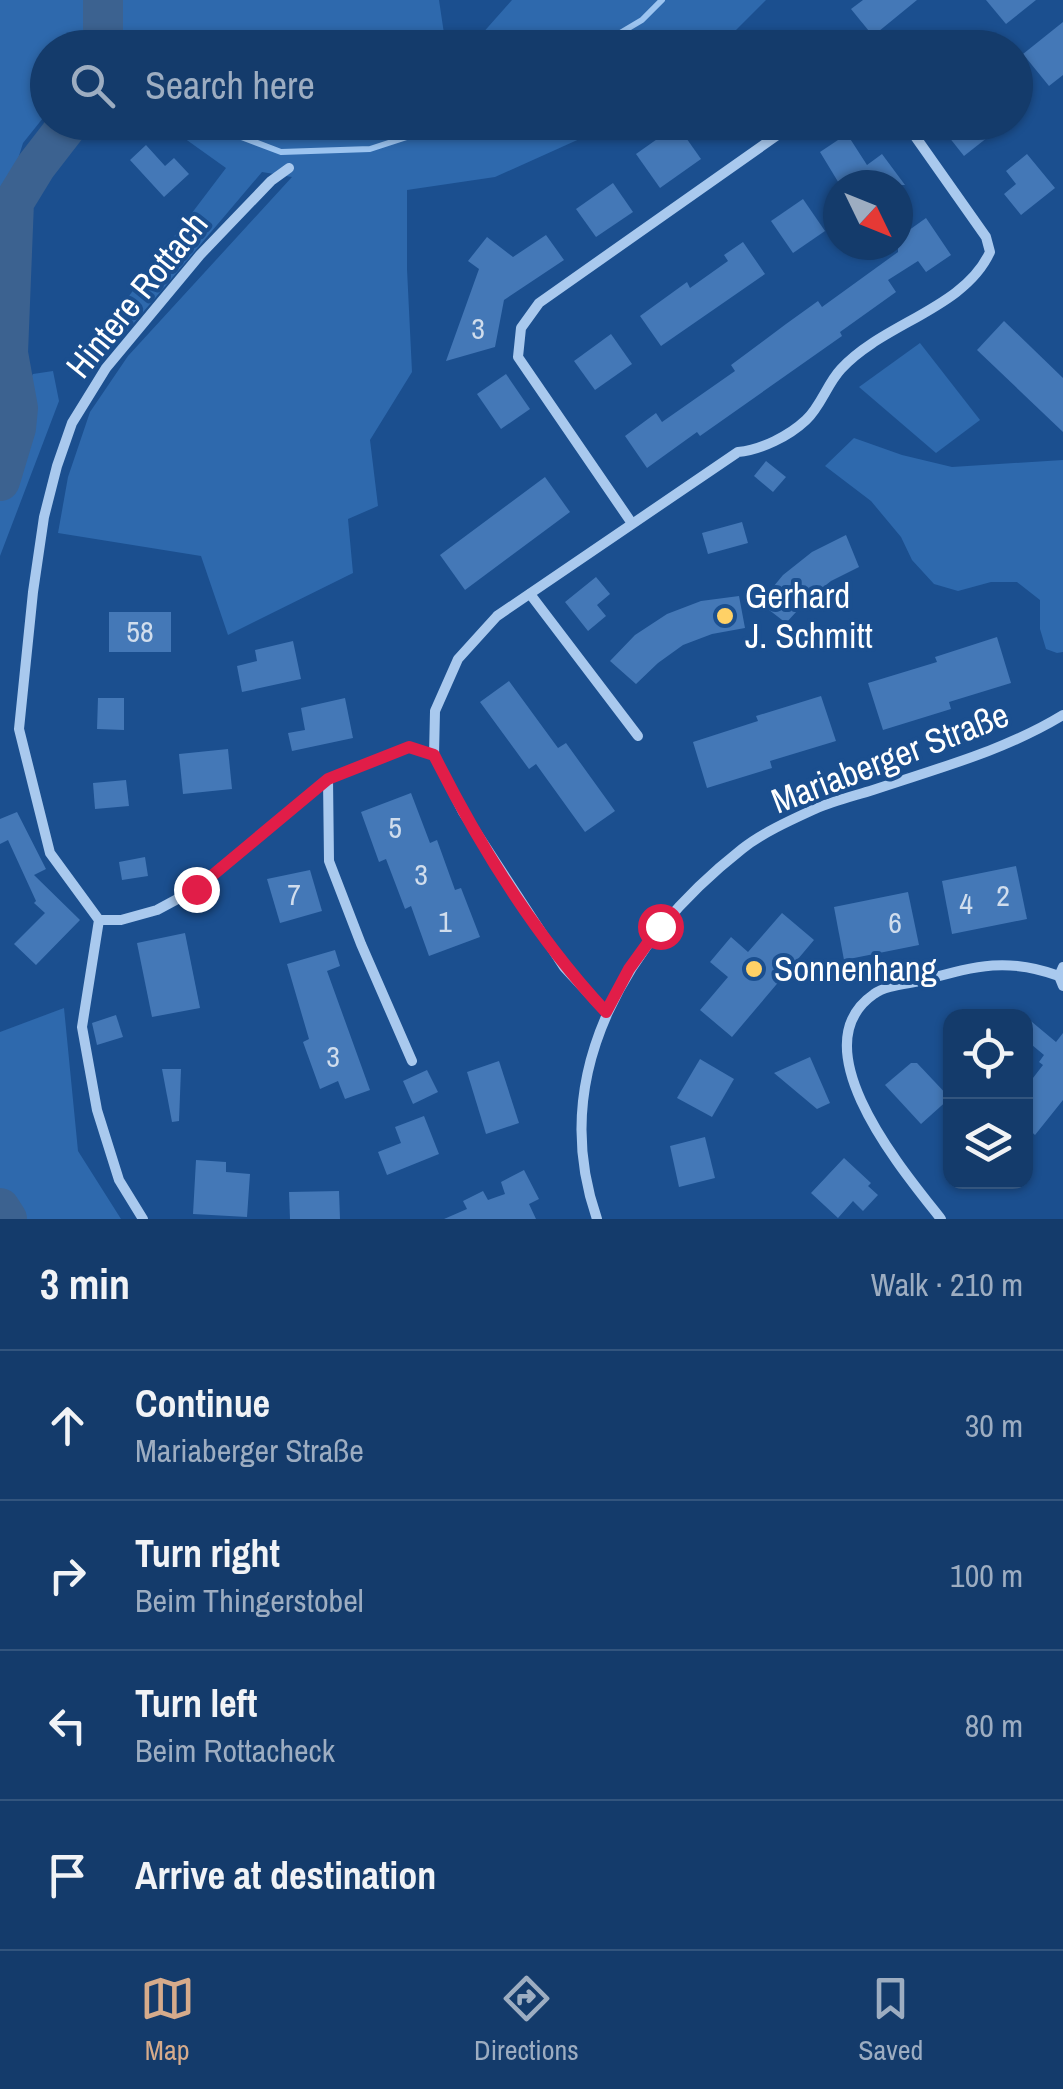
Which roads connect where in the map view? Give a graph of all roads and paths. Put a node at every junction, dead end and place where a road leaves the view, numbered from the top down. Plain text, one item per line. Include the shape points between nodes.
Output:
1 (770, 140) edge
2 (916, 140) edge
3 (289, 168) dead end
4 (631, 522) junction
5 (530, 594) junction
6 (1063, 714) edge
7 (638, 736) dead end
8 (434, 755) junction
9 (328, 779) junction
10 (99, 920) junction
11 (1062, 976) edge
12 (606, 1012) junction
13 (412, 1060) dead end
14 (143, 1219) edge
15 (597, 1219) edge
16 (941, 1219) edge

1 - 4 street via 539,303 521,328 518,357
2 - 4 street via 990,246 986,262 974,278 842,368 806,420 758,450 738,452
3 - 10 street, Hintere Rottach via 200,254 106,368 72,423 44,517 19,730 50,853
4 - 5 street
5 - 7 street
5 - 8 street via 498,616 458,659 435,711
6 - 12 street, Mariaberger Straße via 1022,740 818,808 744,846 660,926
8 - 9 street via 409,747
8 - 12 street via 462,812 564,967
9 - 10 street via 196,889 157,910
9 - 13 street via 329,860
10 - 14 street via 82,1027 119,1180
11 - 16 street via 1026,964 969,968 876,992 860,1007 848,1056 858,1096 888,1150
12 - 15 street, Mariaberger Straße via 583,1102 583,1150

